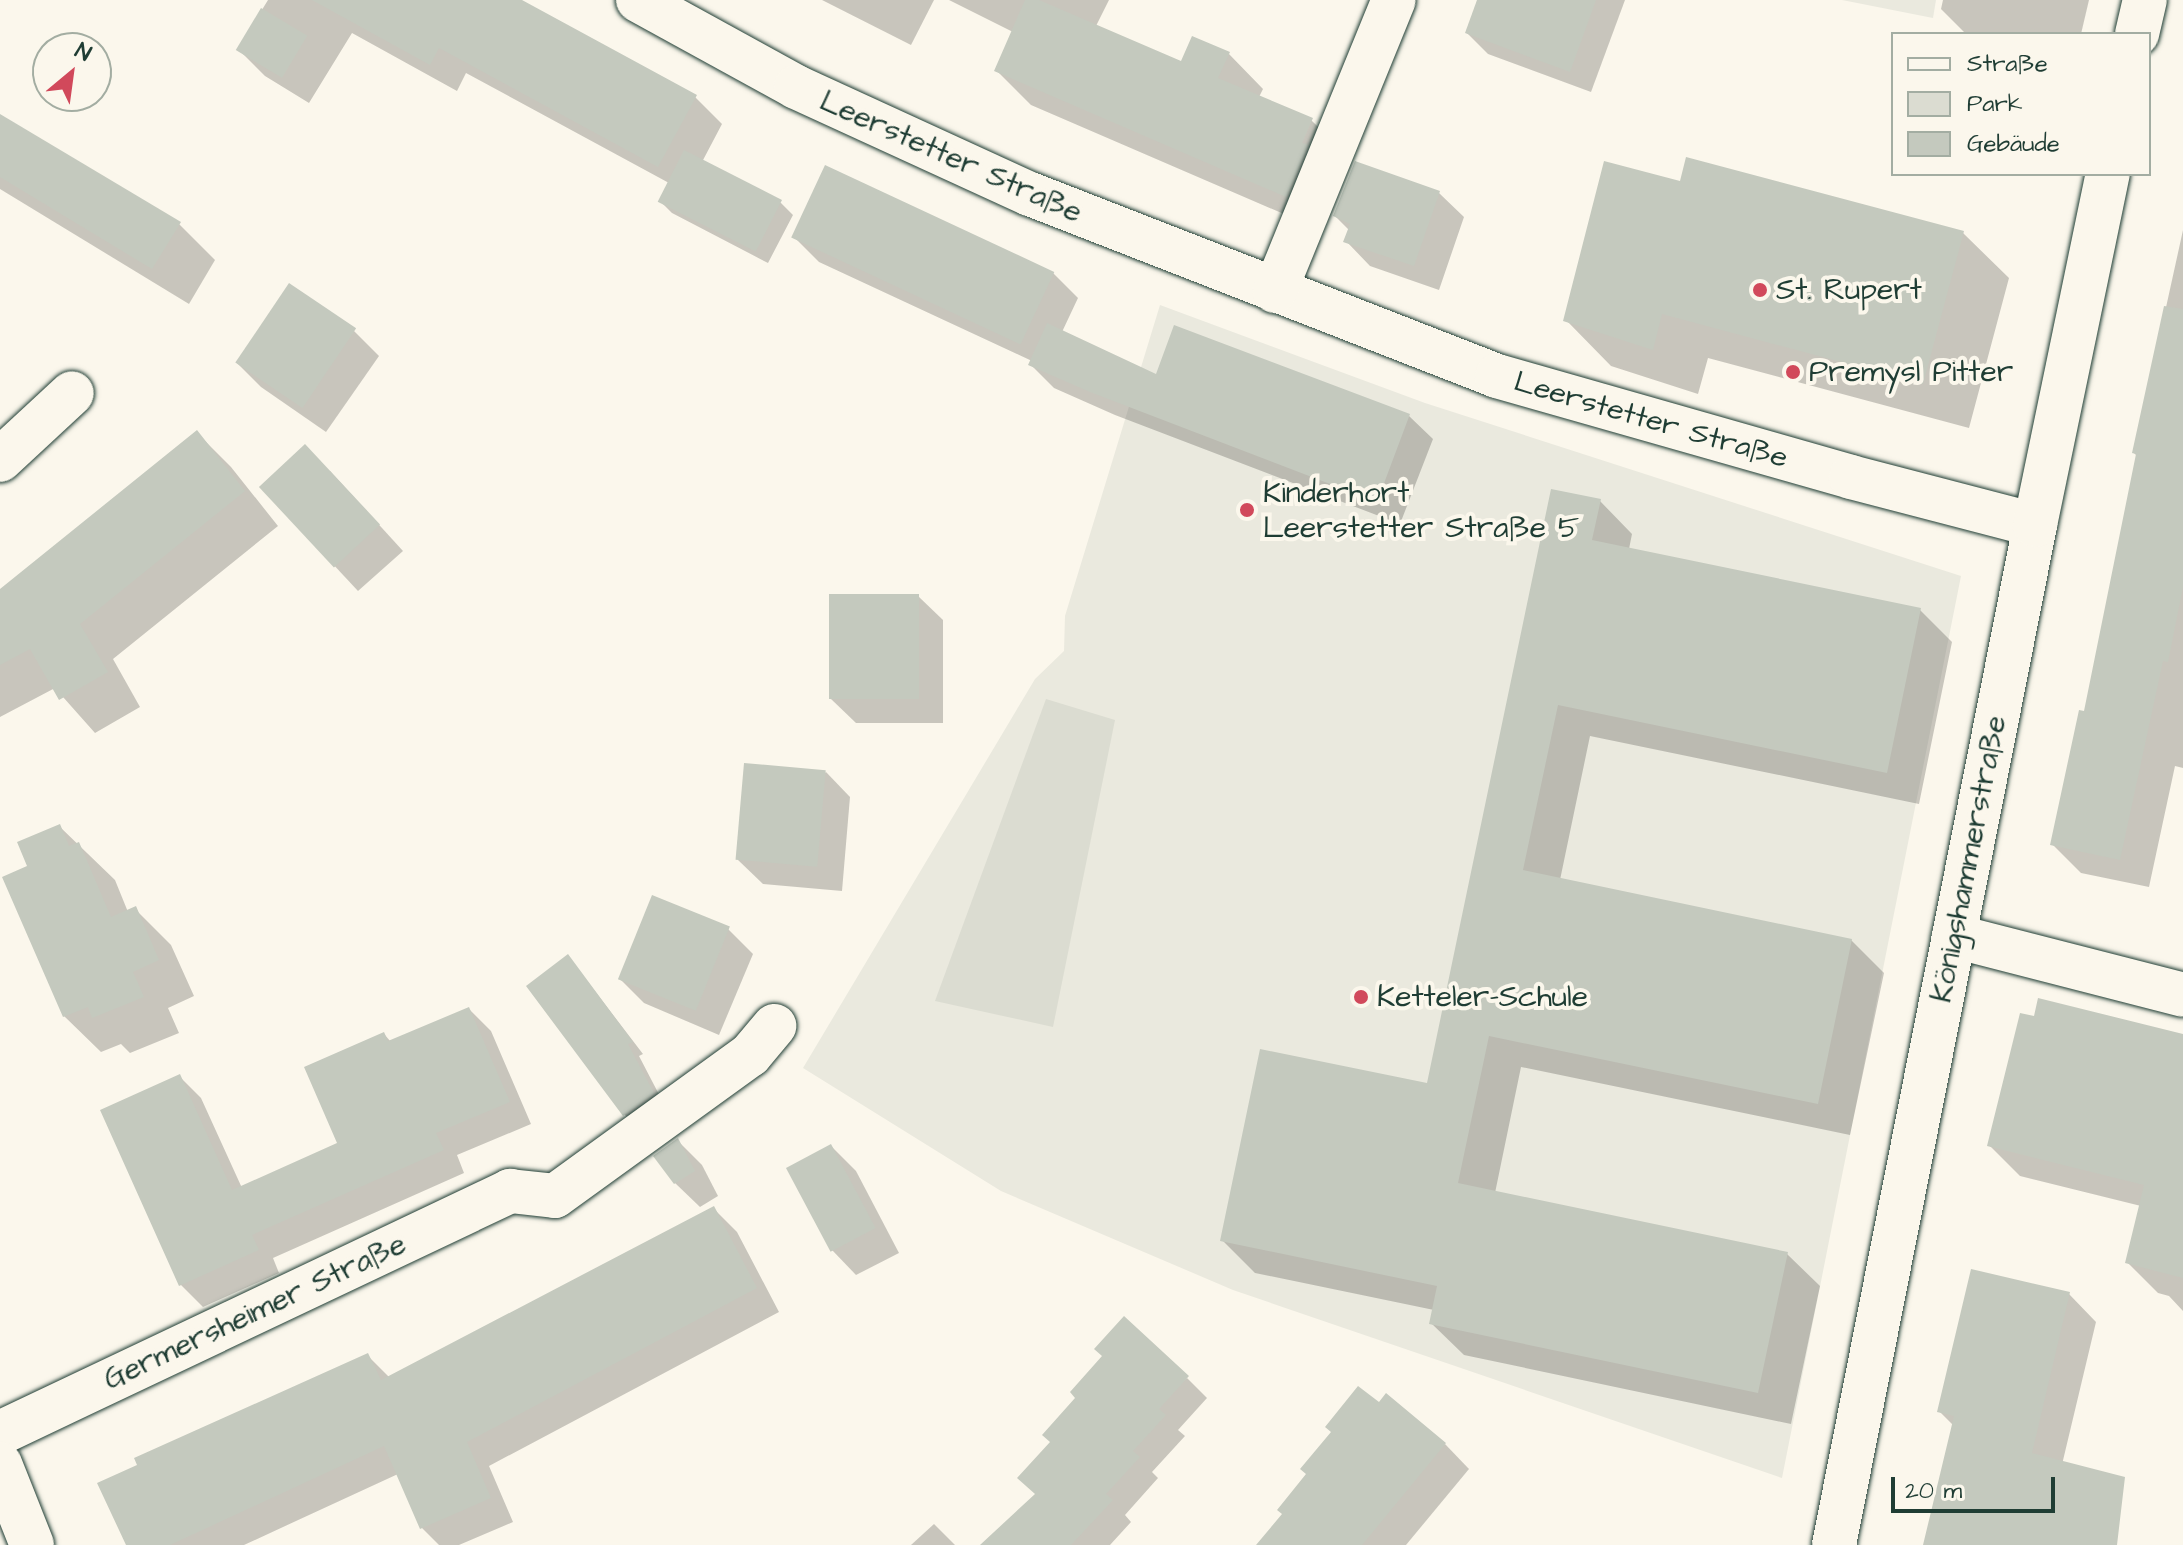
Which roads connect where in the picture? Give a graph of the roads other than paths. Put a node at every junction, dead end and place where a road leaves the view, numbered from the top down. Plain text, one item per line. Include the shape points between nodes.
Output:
1 (638, 0) edge
2 (1394, 0) edge
3 (2145, 0) edge
4 (2137, 32) edge
5 (2108, 176) edge
6 (1275, 291) junction
7 (72, 393) dead end
8 (0, 460) edge
9 (2035, 525) junction
10 (1954, 936) junction
11 (2183, 995) edge
12 (774, 1026) dead end
13 (0, 1433) edge
14 (0, 1464) edge
15 (32, 1545) edge
16 (1834, 1545) edge

1 - 6 street, Leerstetter Straße via 796,87 1030,194
2 - 6 street
3 - 4 street
5 - 9 street, Königshammerstraße
6 - 9 street, Leerstetter Straße via 1497,376
7 - 8 street
9 - 10 street, Königshammerstraße
10 - 11 street
10 - 16 street, Königshammerstraße
12 - 13 street, Germersheimer Straße via 750,1055 555,1196 510,1191
14 - 15 street

